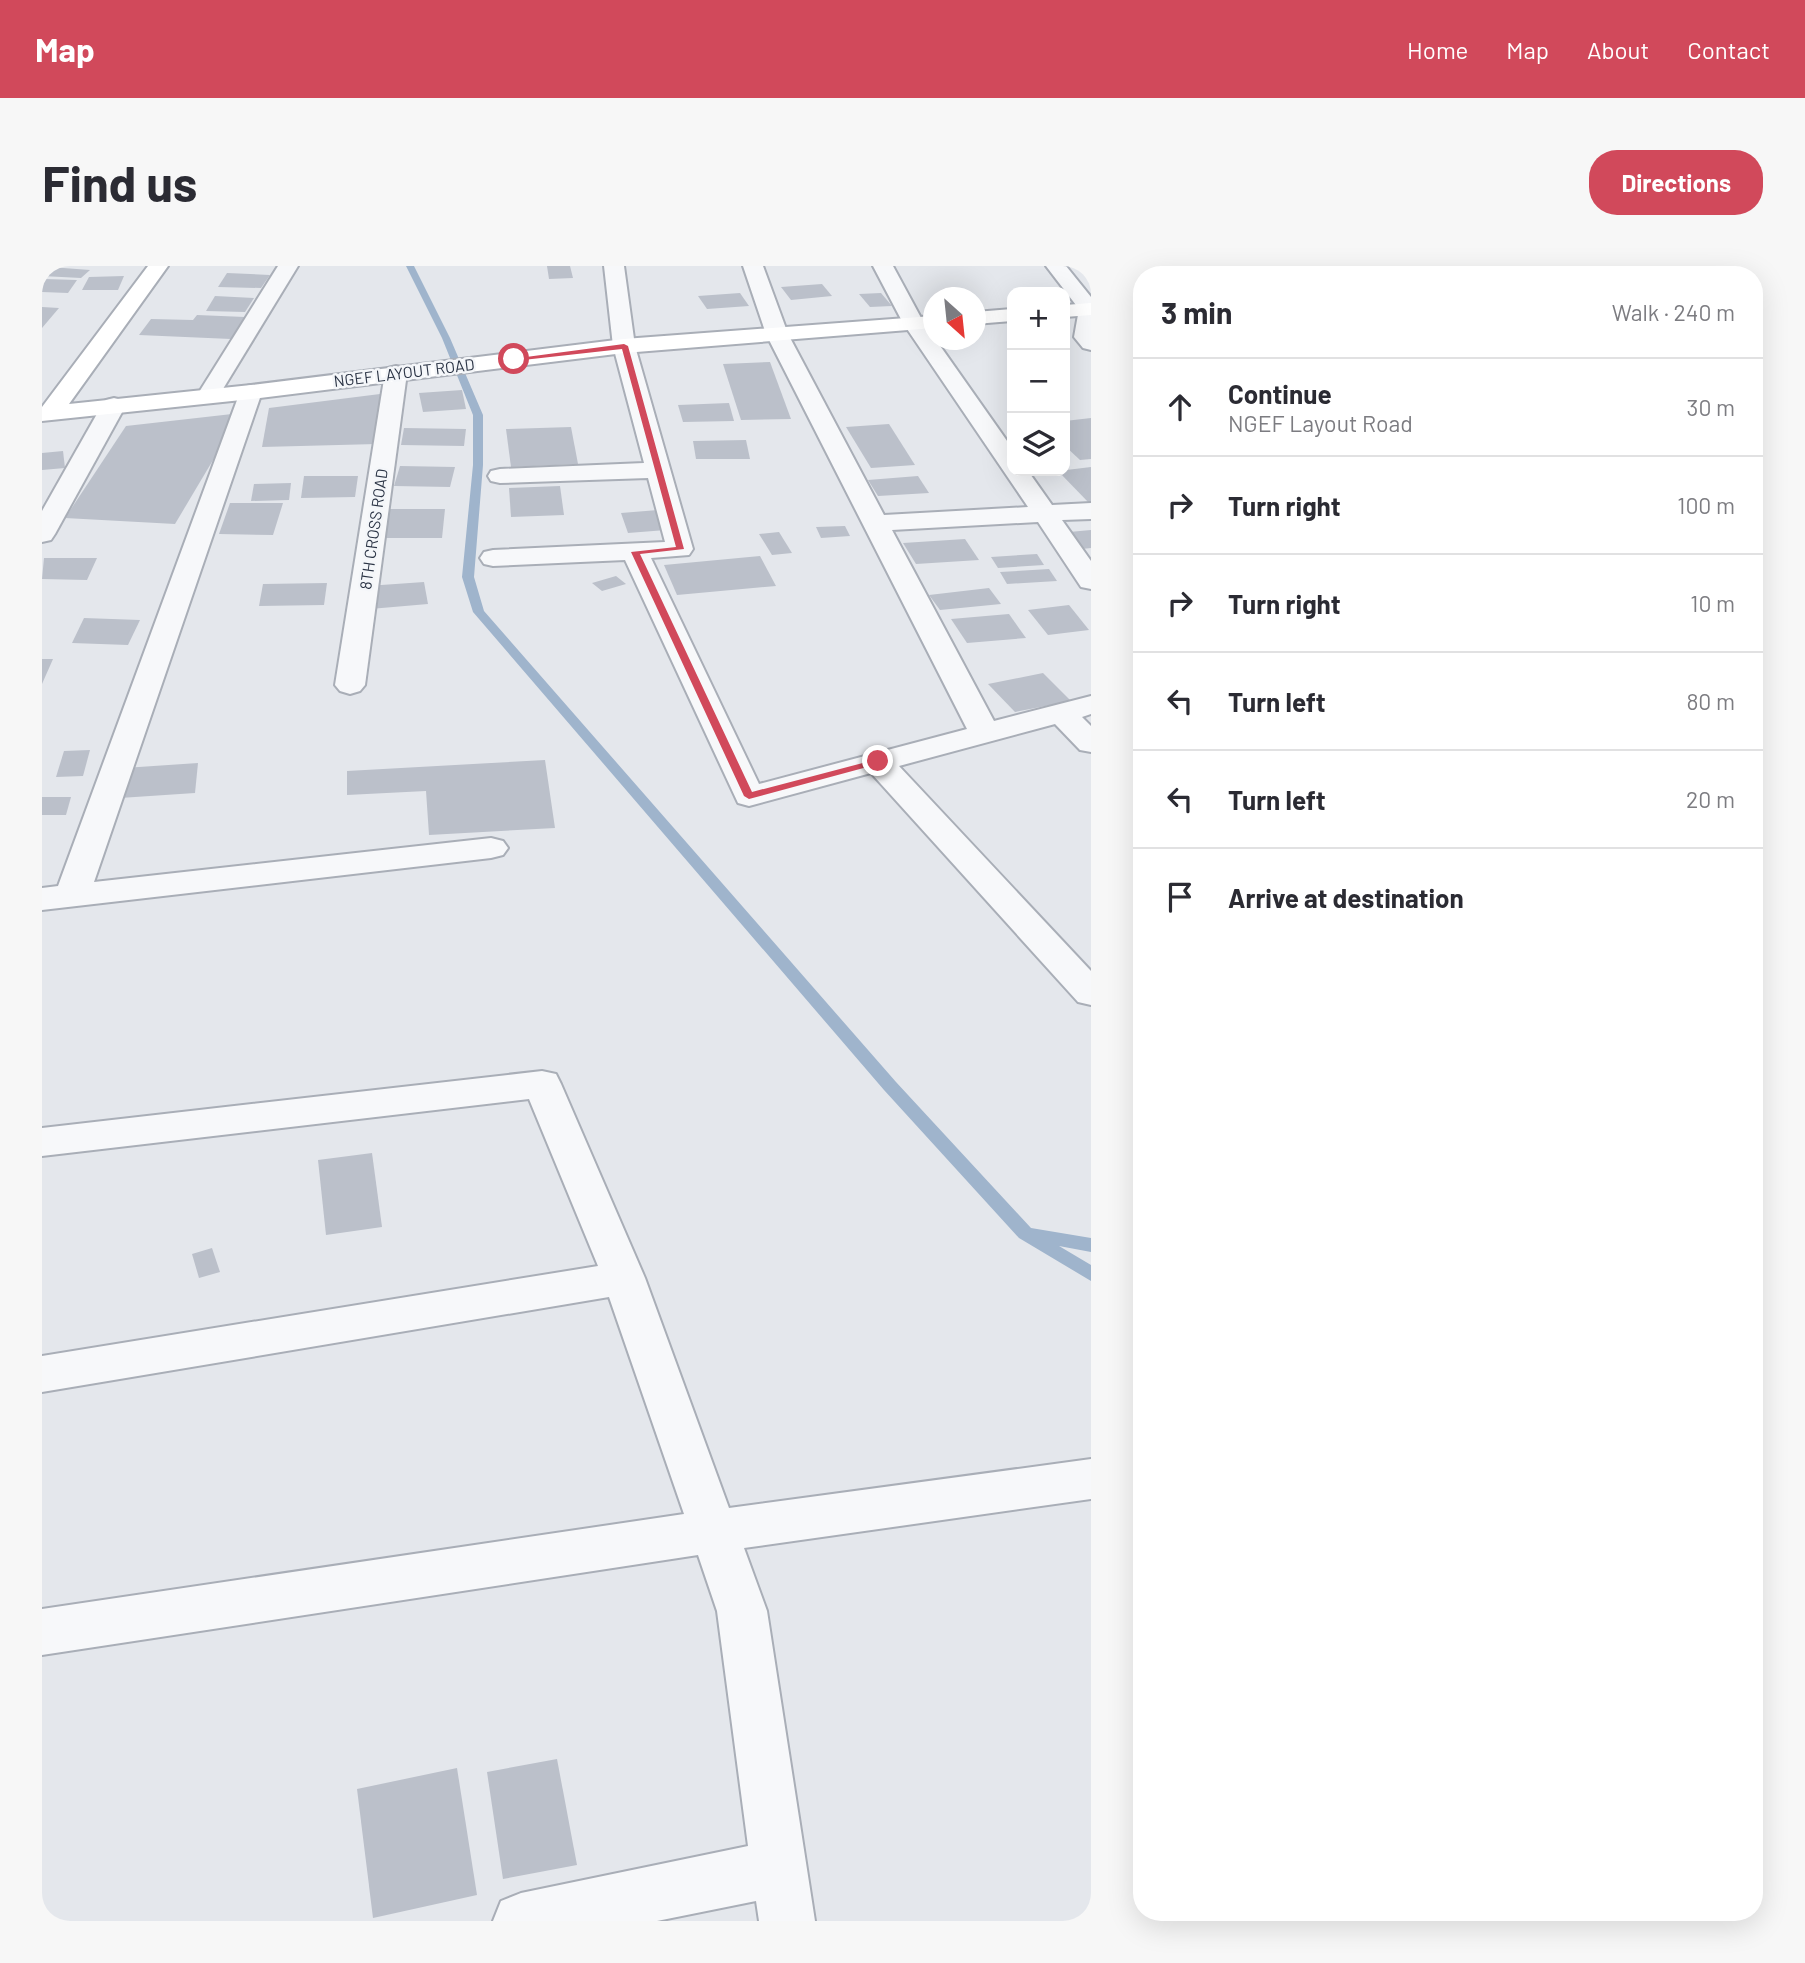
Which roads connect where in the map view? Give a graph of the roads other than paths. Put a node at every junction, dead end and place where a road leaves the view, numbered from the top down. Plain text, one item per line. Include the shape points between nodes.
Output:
1 (158, 266) edge
2 (288, 266) edge
3 (614, 266) edge
4 (753, 266) edge
5 (883, 266) edge
6 (1056, 266) edge
7 (1091, 309) edge
8 (1070, 311) edge
9 (1007, 316) edge
10 (986, 317) edge
11 (923, 321) edge
12 (923, 322) edge
13 (777, 334) junction
14 (1091, 343) edge
15 (624, 346) junction
16 (941, 350) edge
17 (396, 373) junction
18 (251, 392) junction
19 (207, 397) junction
20 (114, 405) junction
21 (47, 413) edge
22 (1007, 457) edge
23 (660, 471) junction
24 (500, 476) dead end
25 (1019, 476) edge
26 (1091, 511) edge
27 (1046, 514) junction
28 (874, 523) junction
29 (42, 534) edge
30 (635, 552) junction
31 (493, 558) dead end
32 (1091, 581) edge
33 (350, 685) dead end
34 (1091, 705) edge
35 (1061, 712) junction
36 (985, 733) junction
37 (1091, 743) edge
38 (878, 761) junction
39 (491, 848) dead end
40 (57, 898) edge
41 (1091, 993) edge
42 (42, 1142) edge
43 (624, 1278) junction
44 (42, 1374) edge
45 (1091, 1479) edge
46 (716, 1531) junction
47 (42, 1632) edge
48 (783, 1896) edge
49 (521, 1921) edge

1 - 21 street
2 - 19 street
3 - 15 street
4 - 13 street
5 - 11 street
6 - 7 street
7 - 8 street
7 - 14 street via 1085,337
9 - 10 street
12 - 13 street, NGEF LAYOUT ROAD
13 - 15 street, NGEF LAYOUT ROAD
13 - 28 street
15 - 17 street, NGEF LAYOUT ROAD
15 - 23 street
16 - 22 street
17 - 18 street, NGEF LAYOUT ROAD
17 - 33 street, 8TH CROSS ROAD
18 - 19 street, NGEF LAYOUT ROAD
18 - 40 street
19 - 20 street, NGEF LAYOUT ROAD
20 - 21 street, NGEF LAYOUT ROAD
20 - 29 street
23 - 24 street
23 - 30 street via 680,549
25 - 27 street
26 - 27 street
27 - 28 street
27 - 32 street
28 - 36 street
30 - 31 street
30 - 38 street via 749,796
34 - 35 street
35 - 36 street
35 - 37 street
36 - 38 street
38 - 41 street
39 - 40 street
42 - 43 street via 542,1084
43 - 44 street
43 - 46 street
45 - 46 street
46 - 47 street
46 - 48 street via 742,1611
48 - 49 street via 747,1874

